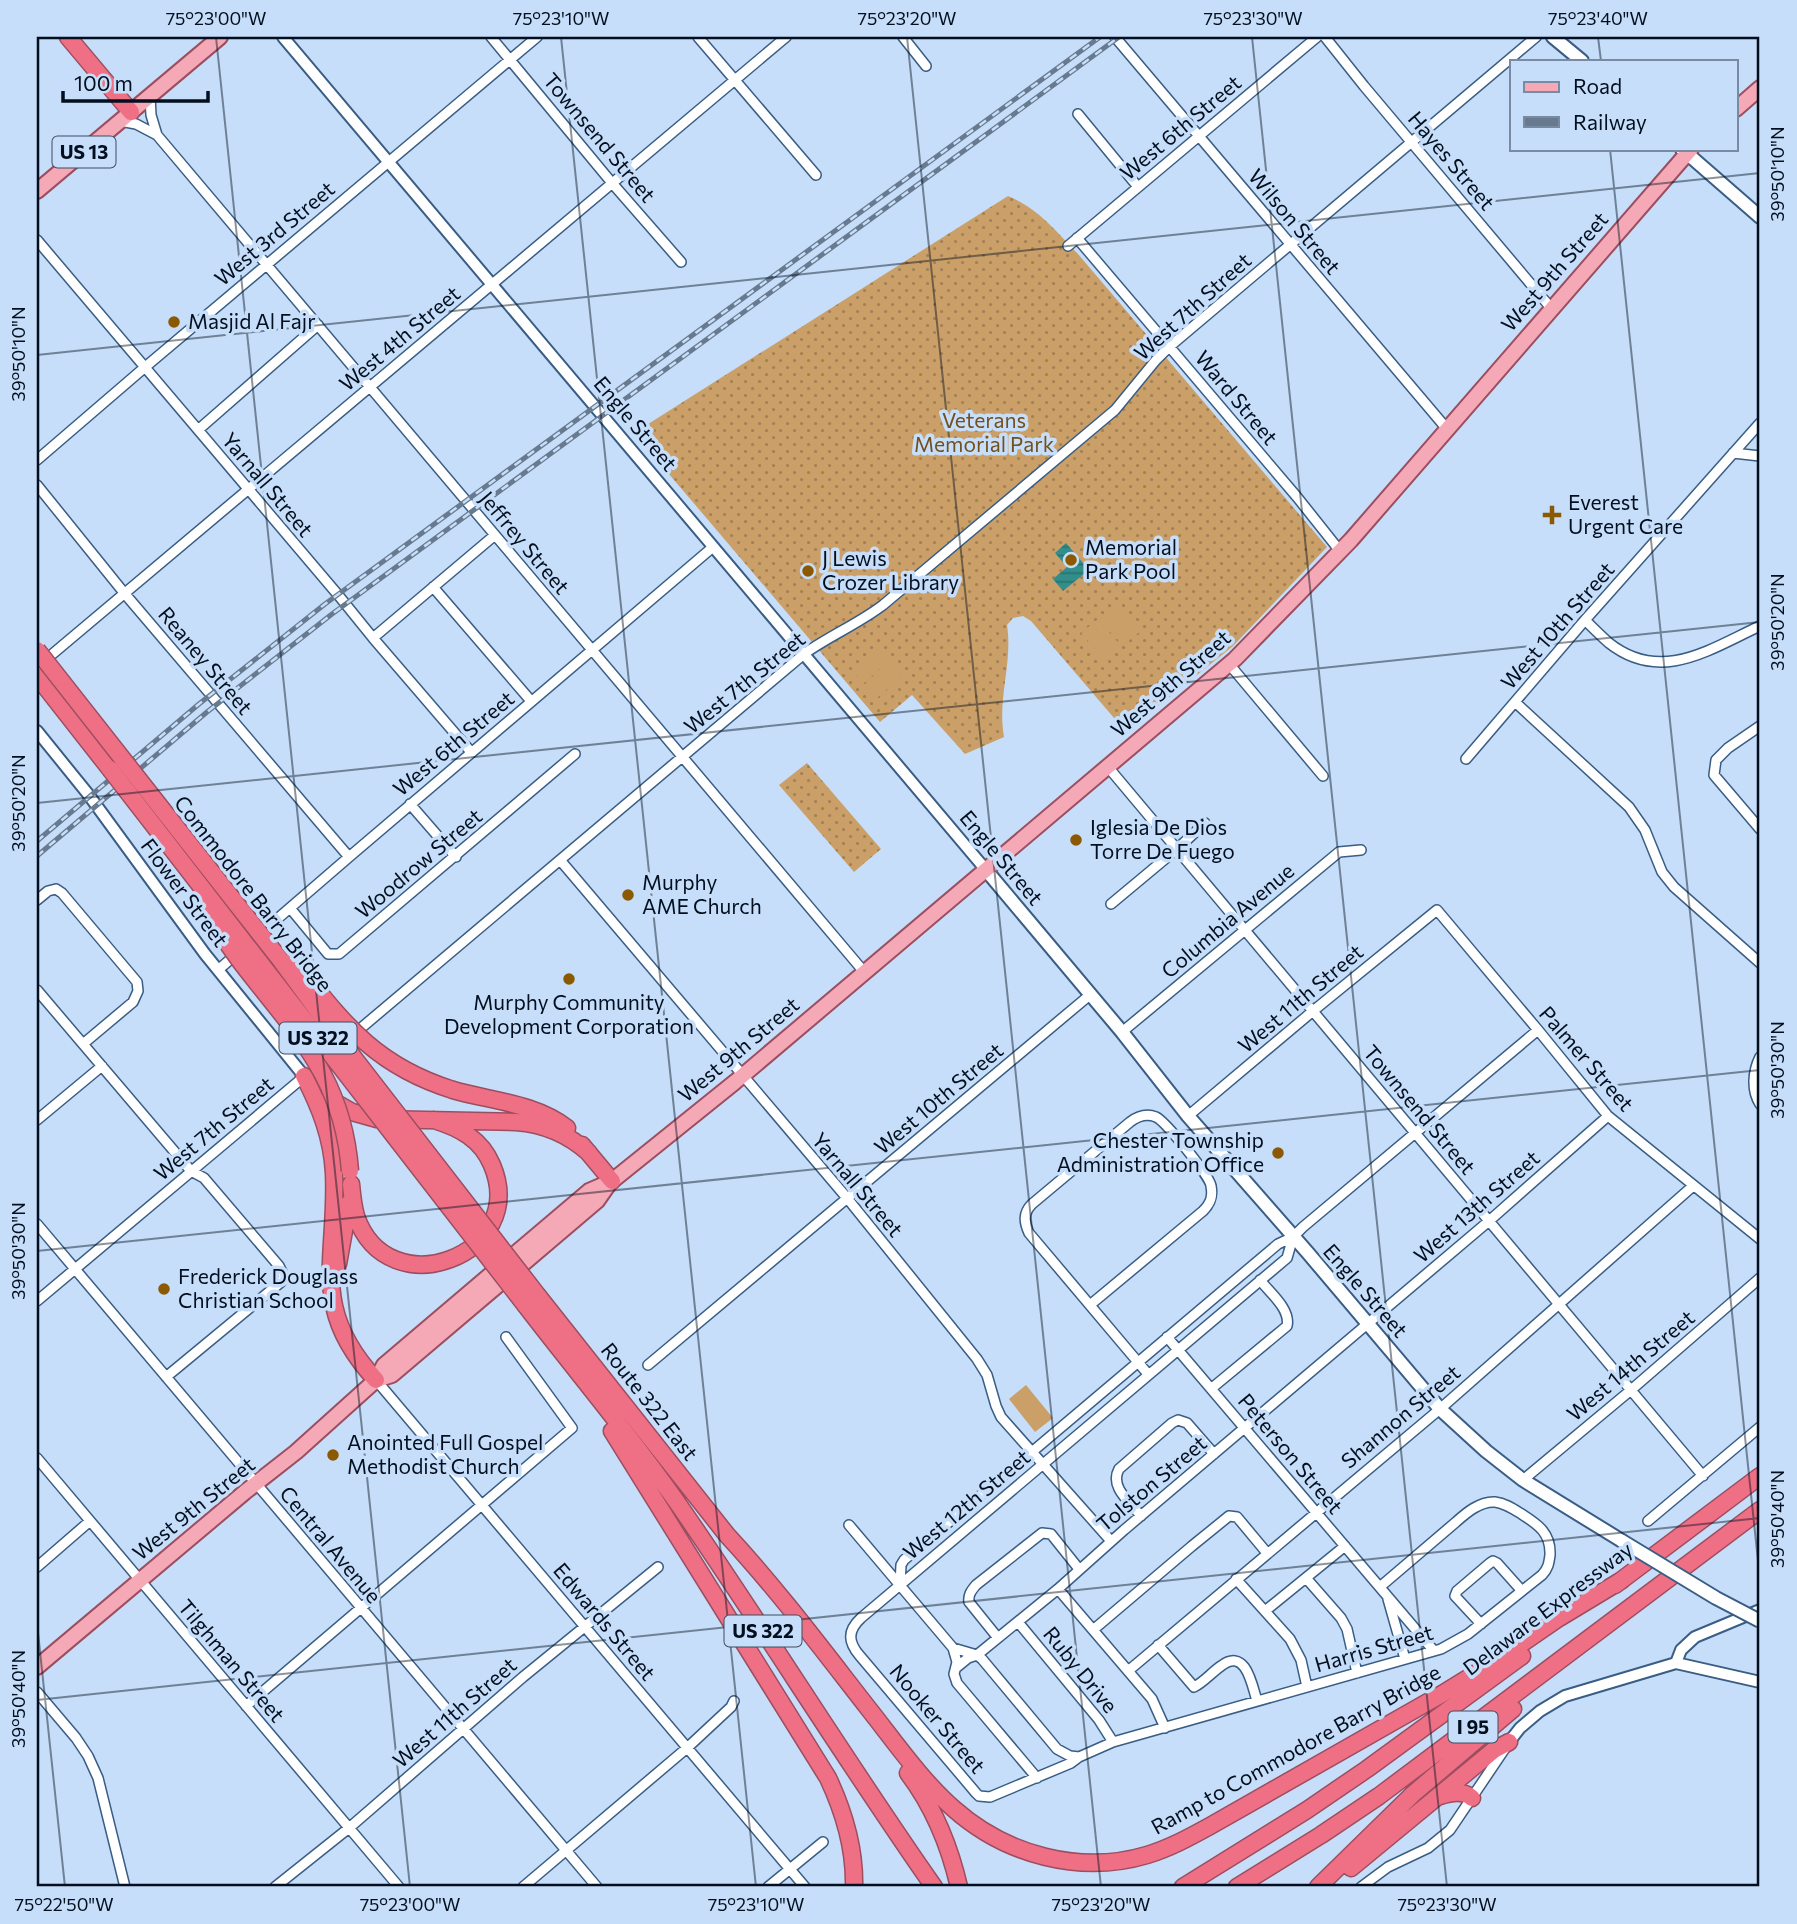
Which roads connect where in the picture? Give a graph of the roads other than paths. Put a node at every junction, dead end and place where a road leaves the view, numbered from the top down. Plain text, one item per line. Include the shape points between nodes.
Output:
1 (68, 37) edge
2 (220, 37) edge
3 (283, 37) edge
4 (491, 37) edge
5 (537, 37) edge
6 (698, 37) edge
7 (786, 37) edge
8 (903, 37) edge
9 (1115, 37) edge
10 (1317, 37) edge
11 (1325, 37) edge
12 (1536, 37) edge
13 (1553, 37) edge
14 (510, 60) junction
15 (1581, 60) edge
16 (926, 66) dead end
17 (734, 80) junction
18 (1760, 88) edge
19 (150, 96) junction
20 (1738, 107) edge
21 (1078, 114) dead end
22 (125, 117) junction
23 (157, 135) junction
24 (1199, 136) junction
25 (1412, 142) junction
26 (1687, 150) edge
27 (388, 162) junction
28 (816, 175) dead end
29 (612, 183) junction
30 (1138, 187) junction
31 (37, 191) edge
32 (1760, 217) edge
33 (1077, 238) junction
34 (37, 240) edge
35 (1291, 244) junction
36 (1068, 246) dead end
37 (681, 262) dead end
38 (266, 265) junction
39 (492, 285) junction
40 (1551, 308) junction
41 (318, 325) junction
42 (1169, 347) junction
43 (144, 368) junction
44 (370, 387) junction
45 (1760, 423) edge
46 (1447, 429) junction
47 (198, 430) junction
48 (1733, 453) junction
49 (1760, 456) edge
50 (37, 460) edge
51 (37, 485) edge
52 (248, 489) junction
53 (495, 535) junction
54 (713, 547) junction
55 (1340, 551) junction
56 (433, 587) junction
57 (125, 594) junction
58 (1585, 620) junction
59 (1760, 626) edge
60 (373, 638) junction
61 (37, 650) edge
62 (592, 650) junction
63 (804, 654) junction
64 (1229, 664) junction
65 (37, 667) edge
66 (37, 676) edge
67 (531, 701) junction
68 (1515, 702) junction
69 (1760, 726) edge
70 (37, 731) edge
71 (471, 752) junction
72 (575, 754) dead end
73 (682, 757) junction
74 (1466, 759) dead end
75 (1108, 767) junction
76 (110, 769) junction
77 (132, 772) junction
78 (1323, 776) dead end
79 (410, 804) junction
80 (1205, 823) dead end
81 (1760, 829) edge
82 (1177, 849) junction
83 (1361, 850) dead end
84 (349, 856) junction
85 (456, 857) junction
86 (560, 860) junction
87 (986, 870) junction
88 (37, 900) edge
89 (1111, 904) dead end
90 (290, 908) junction
91 (1437, 910) joint
92 (1244, 929) junction
93 (1760, 963) edge
94 (218, 970) junction
95 (865, 972) junction
96 (37, 990) edge
97 (1091, 994) junction
98 (45, 999) junction
99 (37, 1006) edge
100 (1312, 1011) junction
101 (1538, 1030) junction
102 (1122, 1031) junction
103 (83, 1044) junction
104 (1760, 1057) edge
105 (102, 1066) junction
106 (304, 1076) junction
107 (743, 1076) junction
108 (1760, 1104) edge
109 (1188, 1116) junction
110 (1608, 1116) junction
111 (37, 1120) edge
112 (435, 1120) junction
113 (1415, 1133) junction
114 (589, 1153) junction
115 (191, 1171) junction
116 (351, 1178) junction
117 (612, 1181) junction
118 (1693, 1186) junction
119 (847, 1198) junction
120 (1489, 1221) junction
121 (37, 1224) edge
122 (1293, 1237) junction
123 (1760, 1239) edge
124 (75, 1269) junction
125 (1760, 1278) edge
126 (1260, 1280) junction
127 (332, 1297) junction
128 (37, 1301) edge
129 (532, 1301) junction
130 (1558, 1304) junction
131 (1090, 1305) junction
132 (1368, 1323) junction
133 (506, 1337) dead end
134 (1167, 1337) junction
135 (1178, 1350) junction
136 (1137, 1362) junction
137 (648, 1365) dead end
138 (1148, 1374) junction
139 (166, 1377) junction
140 (376, 1380) junction
141 (583, 1381) junction
142 (1212, 1388) junction
143 (1631, 1390) junction
144 (1440, 1409) junction
145 (1245, 1427) junction
146 (1760, 1427) edge
147 (1032, 1452) junction
148 (1214, 1454) junction
149 (37, 1458) edge
150 (1043, 1464) junction
151 (1703, 1476) junction
152 (1760, 1476) edge
153 (1523, 1480) junction
154 (256, 1484) junction
155 (483, 1506) junction
156 (1760, 1510) edge
157 (1316, 1512) junction
158 (1141, 1516) junction
159 (90, 1521) junction
160 (1648, 1521) dead end
161 (849, 1525) dead end
162 (726, 1535) junction
163 (1111, 1541) junction
164 (1345, 1546) junction
165 (1267, 1553) junction
166 (1702, 1554) junction
167 (37, 1567) edge
168 (658, 1567) dead end
169 (1079, 1569) junction
170 (1306, 1578) junction
171 (1236, 1579) junction
172 (140, 1580) junction
173 (1622, 1580) junction
174 (900, 1585) junction
175 (1058, 1589) junction
176 (1384, 1590) junction
177 (1522, 1591) junction
178 (362, 1609) junction
179 (1760, 1610) edge
180 (1265, 1611) junction
181 (1760, 1621) edge
182 (1018, 1622) junction
183 (1480, 1624) junction
184 (585, 1627) junction
185 (1093, 1630) junction
186 (998, 1638) junction
187 (1158, 1645) junction
188 (953, 1648) junction
189 (1434, 1651) junction
190 (977, 1655) junction
191 (1405, 1660) junction
192 (1676, 1663) junction
193 (37, 1667) edge
194 (957, 1667) junction
195 (1128, 1671) junction
196 (1357, 1673) junction
197 (1760, 1682) edge
198 (1307, 1687) junction
199 (37, 1692) edge
200 (734, 1701) dead end
201 (1257, 1701) junction
202 (246, 1706) junction
203 (1165, 1728) junction
204 (464, 1729) junction
205 (1113, 1742) junction
206 (1509, 1742) junction
207 (687, 1748) junction
208 (1057, 1749) junction
209 (1079, 1757) junction
210 (1057, 1769) junction
211 (1037, 1778) junction
212 (1437, 1797) junction
213 (1472, 1798) junction
214 (349, 1828) junction
215 (823, 1842) dead end
216 (565, 1850) junction
217 (790, 1869) junction
218 (1241, 1885) edge
219 (125, 1887) edge
220 (275, 1887) edge
221 (399, 1887) edge
222 (523, 1887) edge
223 (597, 1887) edge
224 (768, 1887) edge
225 (805, 1887) edge
226 (854, 1887) edge
227 (934, 1887) edge
228 (959, 1887) edge
229 (1183, 1887) edge
230 (1318, 1887) edge
231 (1328, 1887) edge
232 (1361, 1887) edge

1 - 22 highway
2 - 19 main road, US 13
3 - 27 street, Engle Street
4 - 14 street, Townsend Street
5 - 14 street, West 3rd Street
6 - 17 street
7 - 17 street, West 4th Street
8 - 16 street
9 - 24 street, Wilson Street
10 - 24 street, West 6th Street
11 - 25 street, Hayes Street
12 - 25 street, West 7th Street
13 - 15 main road
14 - 27 street, West 3rd Street
14 - 29 street, Townsend Street
17 - 28 street
17 - 29 street, West 4th Street
18 - 20 main road
19 - 22 main road, US 13
19 - 23 street
21 - 30 street
22 - 23 street
22 - 31 main road, US 13
23 - 38 street, Jeffrey Street
24 - 30 street, West 6th Street
24 - 35 street, Wilson Street
25 - 35 street, West 7th Street
25 - 40 street, Hayes Street
26 - 32 main road
26 - 40 main road, West 9th Street
27 - 38 street, West 3rd Street
27 - 39 street, Engle Street
29 - 37 street, Townsend Street
29 - 39 street, West 4th Street
30 - 33 street, West 6th Street
33 - 36 street, West 6th Street
33 - 42 street, Ward Street
34 - 43 street, Yarnall Street
35 - 42 street, West 7th Street
35 - 46 street, Wilson Street
38 - 41 street, Jeffrey Street
38 - 43 street, West 3rd Street
39 - 44 street, West 4th Street
39 - 54 street, Engle Street
40 - 46 main road, West 9th Street
41 - 44 street, Jeffrey Street
41 - 47 street
42 - 55 street, Ward Street
42 - 63 street, West 7th Street via 1115,410 869,616
43 - 47 street, Yarnall Street
43 - 50 street, West 3rd Street
44 - 52 street, West 4th Street
44 - 53 street, Jeffrey Street
45 - 48 street, West 10th Street
46 - 55 main road, West 9th Street
47 - 52 street, Yarnall Street
48 - 49 street
48 - 58 street, West 10th Street
51 - 57 street, Reaney Street
52 - 57 street, West 4th Street
52 - 60 street, Yarnall Street
53 - 56 street
53 - 62 street, Jeffrey Street
54 - 62 street, West 6th Street
54 - 63 street, Engle Street
55 - 64 main road, West 9th Street
56 - 60 street
56 - 67 street
57 - 65 street, West 4th Street
57 - 84 street, Reaney Street
58 - 59 street via 1610,644 1633,657 1663,663 1690,659
58 - 68 street, West 10th Street
60 - 71 street, Yarnall Street
61 - 77 highway, Commodore Barry Bridge / US 322, bridge
62 - 67 street, West 6th Street
62 - 73 street, Jeffrey Street
63 - 73 street, West 7th Street
63 - 87 street, Engle Street
64 - 75 main road, West 9th Street
64 - 78 street
66 - 76 highway, Commodore Barry Bridge / US 322
67 - 71 street, West 6th Street
68 - 74 street, West 10th Street
68 - 93 street via 1629,807 1674,887
69 - 81 street via 1716,760 1714,775
70 - 94 street, Flower Street
71 - 79 street, West 6th Street
72 - 85 street, Woodrow Street
73 - 86 street, West 7th Street
73 - 95 street, Jeffrey Street
75 - 82 street, Townsend Street
75 - 87 main road, West 9th Street
76 - 116 highway, bridge via 235,954 318,1063 341,1115
76 - 129 highway, Commodore Barry Bridge / US 322, bridge
77 - 114 highway, bridge via 348,1027 372,1049 424,1080 542,1113 566,1127
77 - 129 highway, Commodore Barry Bridge / US 322, bridge via 279,958
79 - 84 street, West 6th Street
79 - 85 street
80 - 82 street
82 - 89 street
82 - 92 street, Townsend Street
83 - 92 street, Columbia Avenue via 1339,852
84 - 90 street, West 6th Street
85 - 90 street, Woodrow Street via 340,954 328,954
86 - 106 street, West 7th Street
86 - 107 street, Yarnall Street
87 - 95 main road, West 9th Street
87 - 97 main road, Engle Street
88 - 103 street via 56,889 137,982 133,1002
90 - 94 street, West 6th Street
91 - 100 street, West 11th Street
91 - 101 street, Palmer Street
92 - 100 street, Townsend Street
92 - 102 street, Columbia Avenue
94 - 106 street, Flower Street
95 - 107 main road, West 9th Street
96 - 98 street
97 - 102 main road, Engle Street
97 - 119 street, West 10th Street
98 - 99 street
98 - 103 street
100 - 109 street, West 11th Street
100 - 113 street, Townsend Street
101 - 110 street, Palmer Street
101 - 113 street, West 12th Street
102 - 109 main road, Engle Street
103 - 105 street
104 - 108 street via 1754,1082
105 - 111 street
105 - 115 street
106 - 112 highway via 335,1104 359,1115
106 - 115 street, West 7th Street
106 - 127 highway via 323,1115 333,1159
107 - 117 main road, West 9th Street
107 - 119 street, Yarnall Street
109 - 122 main road, Engle Street
110 - 118 street, Palmer Street
110 - 120 street, West 13th Street
112 - 114 highway via 537,1124 565,1135
112 - 116 highway via 473,1139 486,1153 496,1179 493,1217 479,1241 464,1253 438,1264 419,1265 384,1252 359,1224
113 - 120 street, Townsend Street
113 - 122 street, West 12th Street
114 - 117 highway
115 - 124 street, West 7th Street
115 - 139 street via 204,1178 284,1276
116 - 127 highway
117 - 140 main road, West 9th Street via 589,1192 559,1217 384,1365
118 - 123 street, Palmer Street
118 - 130 street, Shannon Street
119 - 137 street, West 10th Street
119 - 147 street, Yarnall Street via 978,1359 1001,1417
120 - 130 street, Townsend Street
120 - 132 street, West 13th Street
121 - 124 street, Central Avenue
122 - 126 street, West 12th Street via 1287,1258
122 - 132 main road, Engle Street
122 - 134 street, West 12th Street via 1278,1244
124 - 128 street, West 7th Street
124 - 139 street, Central Avenue
125 - 143 street, West 14th Street
126 - 135 street, West 12th Street
126 - 142 street via 1286,1312 1287,1326
127 - 140 highway via 343,1335
129 - 141 highway, US 322
129 - 162 highway, Route 322 East / US 322
130 - 143 street, Townsend Street
130 - 144 street, Shannon Street
131 - 131 street via 1210,1202 1209,1178 1156,1117 1136,1117 1027,1211 1029,1233
131 - 136 street
132 - 144 main road, Engle Street
132 - 145 street, Tolston Street
133 - 155 street via 572,1428
134 - 135 street, Peterson Street
134 - 136 street, West 12th Street
135 - 138 street, West 12th Street
135 - 142 street, Peterson Street
136 - 138 street
136 - 147 street, West 12th Street
138 - 150 street, West 12th Street
139 - 154 street, Central Avenue
140 - 154 main road, West 9th Street
140 - 155 street, Edwards Street
141 - 226 highway via 828,1778 847,1828
141 - 227 highway, US 322 via 680,1506
142 - 145 street, Peterson Street
143 - 151 street, Townsend Street
143 - 153 street, West 14th Street
144 - 153 main road, Engle Street
144 - 157 street, Shannon Street
145 - 148 street, Tolston Street
145 - 157 street, Peterson Street
146 - 151 street
147 - 150 street, Yarnall Street
147 - 174 street, West 12th Street via 904,1560
148 - 158 street, Tolston Street
148 - 158 street via 1187,1423 1172,1423 1116,1474 1116,1485
149 - 159 street, Tilghman Street
150 - 163 street, Yarnall Street
150 - 174 street, West 12th Street
151 - 160 street
152 - 173 highway, Delaware Expressway / I 95
153 - 181 main road, Engle Street, bridge
154 - 172 main road, West 9th Street
154 - 178 street, Central Avenue
155 - 178 street
155 - 184 street, Edwards Street
156 - 166 highway, I 95
157 - 164 street, Peterson Street
157 - 165 street, Shannon Street
158 - 163 street, Tolston Street
159 - 167 street
159 - 172 street, Tilghman Street
161 - 174 street
162 - 173 highway, Ramp to Commodore Barry Bridge / US 322 via 952,1808 1007,1844 1046,1858 1089,1863 1145,1855 1210,1826 1442,1694
162 - 228 highway via 918,1786 950,1855
163 - 169 street, Tolston Street
164 - 170 street
164 - 176 street, Peterson Street
165 - 171 street, Shannon Street
165 - 185 street via 1237,1517 1230,1516
166 - 218 highway, I 95 via 1379,1796
166 - 230 highway via 1620,1627 1530,1695 1413,1794
168 - 184 street, West 11th Street
169 - 175 street, Tolston Street
169 - 186 street via 1051,1534 1042,1533 978,1584 969,1602
170 - 180 street
170 - 196 street via 1341,1618
171 - 180 street
171 - 187 street, Shannon Street
172 - 193 main road, West 9th Street
172 - 202 street, Tilghman Street
173 - 229 highway, Delaware Expressway / I 95 via 1367,1769
174 - 188 street
174 - 211 street, Nooker Street via 854,1625 850,1634 853,1648 979,1796 990,1797
175 - 182 street, Tolston Street
175 - 185 street
176 - 177 street, Harris Street via 1468,1512 1493,1502 1534,1522 1549,1540 1546,1571
176 - 189 street, Peterson Street
176 - 191 street, Peterson Street
177 - 183 street, Harris Street
177 - 183 street via 1497,1563 1490,1563 1455,1593
178 - 202 street
178 - 204 street, Central Avenue
179 - 192 street via 1695,1637 1681,1650
180 - 198 street via 1296,1647
182 - 186 street, Tolston Street
182 - 205 street, Ruby Drive
183 - 189 street, Harris Street
184 - 204 street, West 11th Street
184 - 207 street, Edwards Street
185 - 195 street
186 - 190 street, Tolston Street
187 - 195 street, Shannon Street
187 - 201 street via 1192,1686 1222,1664 1236,1662 1247,1668
188 - 190 street
188 - 194 street
189 - 191 street, Harris Street
190 - 194 street, Tolston Street
190 - 208 street
191 - 196 street, Harris Street
192 - 197 street
192 - 206 street via 1564,1696 1540,1710
194 - 211 street via 954,1674 961,1688
195 - 203 street via 1152,1699
196 - 198 street, Harris Street
198 - 201 street, Harris Street
199 - 219 street via 89,1756
200 - 207 street
201 - 203 street, Harris Street
202 - 214 street, Tilghman Street
203 - 205 street, Harris Street
204 - 214 street, West 11th Street
204 - 216 street, Central Avenue
205 - 209 street, Harris Street
206 - 212 highway
206 - 213 street
207 - 216 street
207 - 217 street, Edwards Street
208 - 209 street
208 - 210 street
209 - 210 street, Nooker Street
210 - 211 street, Nooker Street
212 - 213 highway via 1454,1793
212 - 231 highway
213 - 232 street via 1439,1840
214 - 220 street, West 11th Street
214 - 221 street, Tilghman Street
215 - 217 street
216 - 222 street
216 - 223 street, Central Avenue
217 - 224 street
217 - 225 street, Edwards Street

